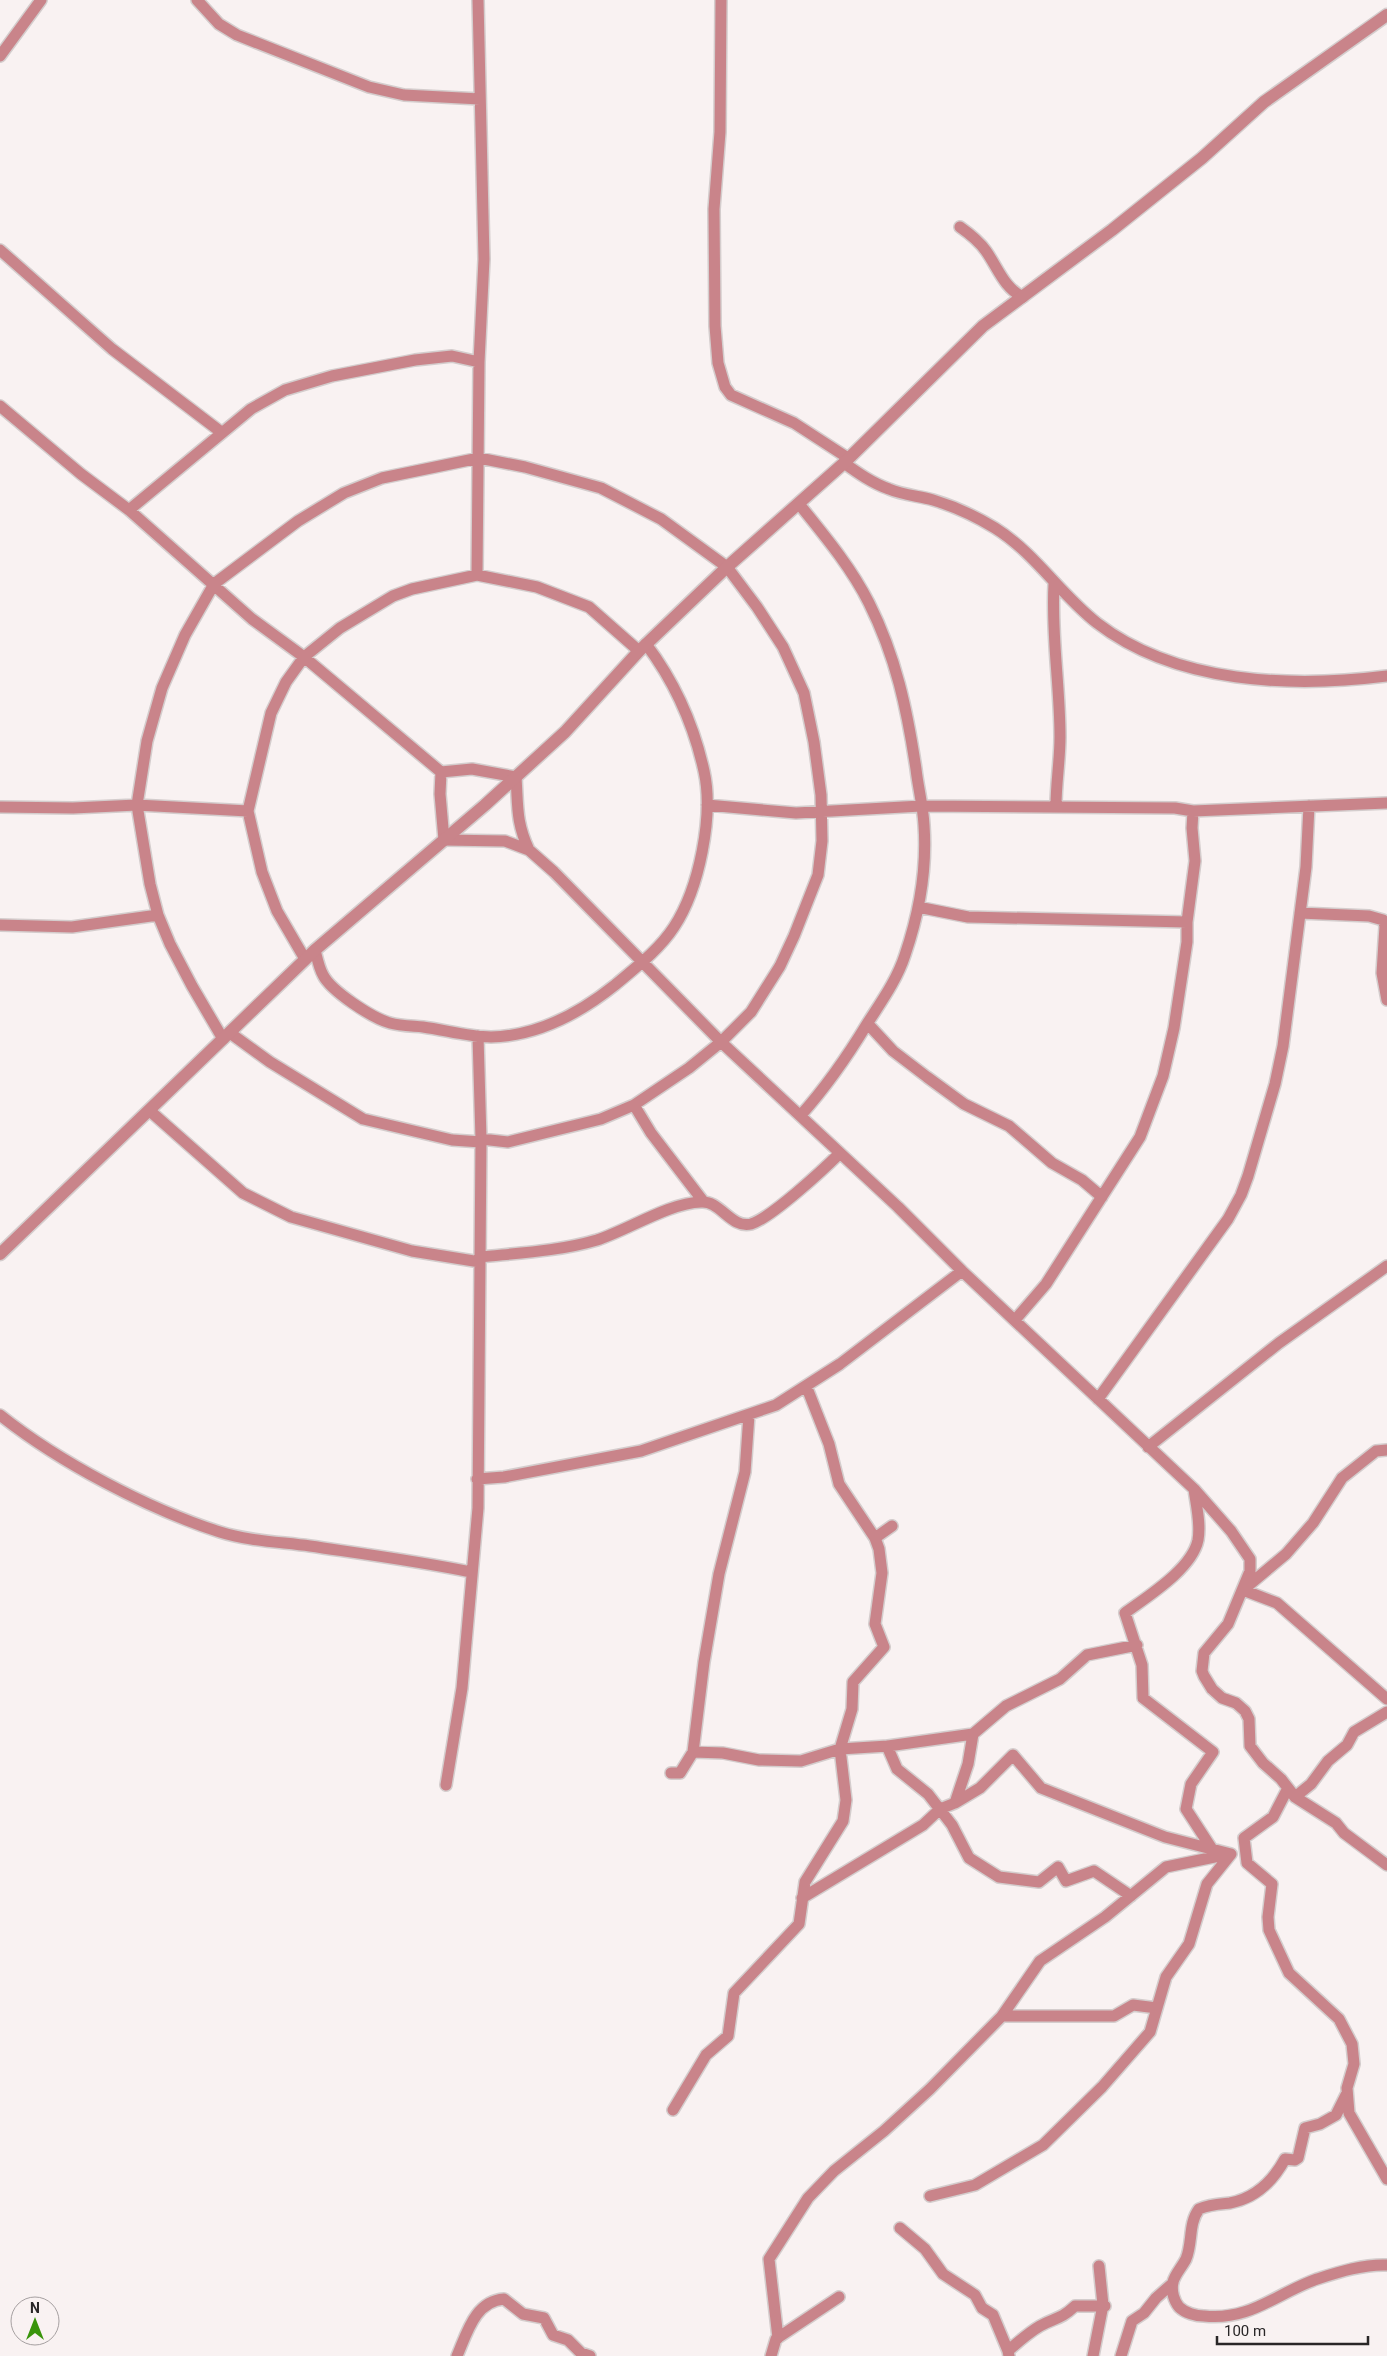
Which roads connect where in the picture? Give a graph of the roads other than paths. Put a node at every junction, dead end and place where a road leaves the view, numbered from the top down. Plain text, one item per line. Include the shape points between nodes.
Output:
1 (40, 0) edge
2 (197, 0) edge
3 (478, 0) edge
4 (721, 0) edge
5 (1387, 15) edge
6 (0, 56) edge
7 (480, 99) junction
8 (960, 227) dead end
9 (0, 250) edge
10 (1023, 297) junction
11 (479, 362) junction
12 (0, 406) edge
13 (221, 432) junction
14 (479, 458) junction
15 (846, 460) junction
16 (799, 504) junction
17 (129, 510) junction
18 (727, 567) junction
19 (477, 575) junction
20 (214, 584) junction
21 (1054, 584) junction
22 (643, 648) junction
23 (304, 658) junction
24 (1387, 676) edge
25 (441, 772) junction
26 (516, 777) junction
27 (1387, 803) edge
28 (138, 805) junction
29 (707, 805) junction
30 (921, 806) junction
31 (1056, 806) junction
32 (1309, 806) junction
33 (0, 807) edge
34 (248, 811) junction
35 (821, 811) junction
36 (1193, 811) junction
37 (444, 840) junction
38 (529, 850) junction
39 (918, 906) junction
40 (1300, 912) junction
41 (158, 915) junction
42 (1187, 922) junction
43 (0, 925) edge
44 (314, 950) junction
45 (305, 960) junction
46 (642, 963) junction
47 (1387, 1000) edge
48 (868, 1024) junction
49 (226, 1036) junction
50 (478, 1036) junction
51 (721, 1042) junction
52 (634, 1105) junction
53 (150, 1111) junction
54 (800, 1116) junction
55 (481, 1141) junction
56 (840, 1153) junction
57 (1102, 1197) junction
58 (702, 1201) junction
59 (0, 1254) edge
60 (480, 1259) junction
61 (1387, 1266) edge
62 (962, 1271) junction
63 (1015, 1320) junction
64 (807, 1388) junction
65 (1098, 1400) junction
66 (0, 1415) edge
67 (749, 1415) junction
68 (1148, 1447) junction
69 (1387, 1450) edge
70 (477, 1479) junction
71 (1194, 1489) junction
72 (892, 1526) dead end
73 (875, 1538) junction
74 (471, 1572) junction
75 (1242, 1590) junction
76 (1137, 1645) junction
77 (1387, 1699) edge
78 (1387, 1712) edge
79 (973, 1734) junction
80 (887, 1746) junction
81 (840, 1749) junction
82 (693, 1752) junction
83 (671, 1772) dead end
84 (446, 1785) dead end
85 (1291, 1793) junction
86 (955, 1803) junction
87 (940, 1809) junction
88 (1212, 1849) junction
89 (1231, 1854) junction
90 (1387, 1865) edge
91 (1131, 1896) junction
92 (802, 1898) junction
93 (1157, 2008) junction
94 (1002, 2016) junction
95 (1346, 2095) junction
96 (673, 2110) dead end
97 (1387, 2179) edge
98 (930, 2196) dead end
99 (900, 2228) dead end
100 (1387, 2264) edge
101 (1099, 2266) dead end
102 (1173, 2283) junction
103 (839, 2297) dead end
104 (1104, 2306) junction
105 (778, 2338) junction
106 (1009, 2354) edge
107 (458, 2356) edge
108 (590, 2356) edge
109 (771, 2356) edge
110 (1093, 2356) edge
111 (1121, 2356) edge

1 - 6 street
2 - 7 street via 219,24 237,35 369,87 404,95
3 - 7 street
4 - 15 street via 720,132 714,209 715,326 724,387 731,395 794,423
5 - 10 street via 1264,102 1202,158
7 - 11 street via 484,259
8 - 10 street via 972,234 985,250 1012,292
9 - 13 street via 112,349
10 - 15 street via 983,326
11 - 13 street via 452,356 332,376 285,390 251,409
11 - 14 street
12 - 17 street
13 - 17 street
14 - 18 street via 601,488 661,519
14 - 19 street
14 - 20 street via 382,478 344,493 298,521
15 - 16 street
15 - 21 street via 864,478 889,490 934,500 994,528 1040,564
16 - 18 street
16 - 30 street via 853,575 887,643 909,716
17 - 20 street
18 - 22 street
18 - 35 street via 783,647 804,693 814,742
19 - 22 street via 537,587 589,607
19 - 23 street via 393,596 340,628
20 - 23 street via 252,619
20 - 28 street via 185,634 162,688 147,741
21 - 24 street via 1097,623 1117,636 1152,654 1185,665 1222,674 1313,682
21 - 31 street via 1052,621 1060,738
22 - 26 street via 565,732
22 - 29 street via 666,671 694,737 705,772
23 - 25 street
23 - 34 street via 286,682 271,713
25 - 26 street via 472,769
25 - 37 street
26 - 37 street
26 - 38 street via 517,818
27 - 32 street
28 - 33 street
28 - 34 street
28 - 41 street
29 - 35 street via 796,813
29 - 46 street via 701,858 691,895 673,928
30 - 31 street
30 - 35 street
30 - 39 street via 924,867
31 - 36 street
32 - 36 street
32 - 40 street
34 - 45 street via 262,872 277,911
35 - 51 street via 818,875 794,936 780,966 751,1012
36 - 42 street via 1196,861
37 - 38 street via 505,842
37 - 44 street
38 - 46 street via 595,912
39 - 42 street via 968,917
39 - 48 street via 905,956
40 - 47 street via 1369,916 1383,920 1382,973
40 - 65 street via 1283,1046 1275,1084 1241,1195 1228,1219
41 - 43 street via 72,927
41 - 49 street via 192,986
42 - 57 street via 1187,942 1163,1076 1140,1137
44 - 45 street
44 - 50 street via 323,977 353,1004 390,1023
45 - 49 street
46 - 50 street via 603,995 562,1021 521,1032
46 - 51 street
48 - 54 street via 826,1087
48 - 57 street via 893,1051 927,1077 964,1104 1009,1126 1052,1163 1082,1180
49 - 53 street
49 - 55 street via 363,1119 452,1140
50 - 55 street
51 - 52 street
51 - 54 street
52 - 55 street via 601,1119 535,1136 508,1142
52 - 58 street
53 - 59 street
53 - 60 street via 243,1193 291,1217 412,1251
54 - 56 street
55 - 60 street
56 - 58 street via 789,1198 750,1224 740,1224 717,1207
56 - 62 street
57 - 63 street via 1046,1284
58 - 60 street via 597,1240
60 - 70 street
61 - 68 street via 1279,1343
62 - 63 street
62 - 64 street
63 - 65 street
64 - 67 street
64 - 73 street via 829,1444 838,1484
65 - 68 street
66 - 74 street via 26,1436 142,1501 221,1532
67 - 70 street via 642,1451 504,1477
67 - 82 street via 745,1472 719,1574
68 - 71 street
69 - 75 street via 1376,1451 1342,1478 1313,1523 1286,1554
70 - 74 street via 476,1544
71 - 75 street via 1250,1559 1250,1571
71 - 76 street via 1198,1542 1179,1573 1125,1613
72 - 73 street
73 - 81 street via 882,1573 875,1624 884,1647 853,1682 852,1709
74 - 84 street via 462,1688
75 - 77 street via 1277,1602
75 - 85 street via 1228,1624 1204,1653 1202,1671 1212,1689 1245,1711 1249,1718 1250,1746
76 - 79 street via 1087,1655 1060,1680 1006,1706
76 - 88 street via 1142,1665 1143,1698 1213,1752 1191,1784 1186,1810
78 - 85 street via 1354,1732 1347,1745 1328,1761 1311,1784
79 - 80 street
79 - 86 street via 968,1764
80 - 81 street
80 - 87 street via 896,1769 928,1794
81 - 82 street via 801,1761
81 - 92 street via 846,1800 843,1821 805,1882
82 - 83 street via 680,1772
85 - 90 street via 1336,1823
85 - 95 street via 1273,1817 1244,1838 1247,1863 1272,1884 1269,1930 1284,1966 1334,2014 1352,2044 1354,2064
86 - 87 street
86 - 88 street via 980,1788 1013,1755 1041,1788 1165,1837
87 - 91 street via 970,1858 999,1877 1039,1882 1058,1867 1066,1881 1094,1871
87 - 92 street via 923,1825
88 - 89 street
89 - 91 street via 1166,1868
89 - 93 street via 1207,1884 1189,1944 1166,1977
91 - 94 street via 1040,1961
92 - 96 street via 799,1924 734,1992 728,2036 706,2055
93 - 94 street via 1133,2005 1114,2016
93 - 98 street via 1150,2032 1102,2087 1043,2145 975,2185
94 - 105 street via 923,2095 834,2170 808,2198 769,2259
95 - 97 street via 1349,2113
95 - 102 street via 1336,2115 1305,2128 1298,2158 1285,2158 1281,2169 1254,2195 1200,2209 1191,2226 1186,2259
99 - 106 street via 925,2249 943,2274 975,2295 982,2308 993,2315
100 - 102 street via 1365,2266 1316,2280 1238,2316 1223,2318 1198,2316 1182,2310 1174,2301
101 - 104 street
102 - 111 street via 1144,2314 1132,2321
103 - 105 street
104 - 106 street via 1075,2306 1062,2318 1025,2336
104 - 110 street
105 - 109 street
107 - 108 street via 481,2310 489,2302 504,2299 524,2314 544,2318 553,2335 568,2340 581,2353

